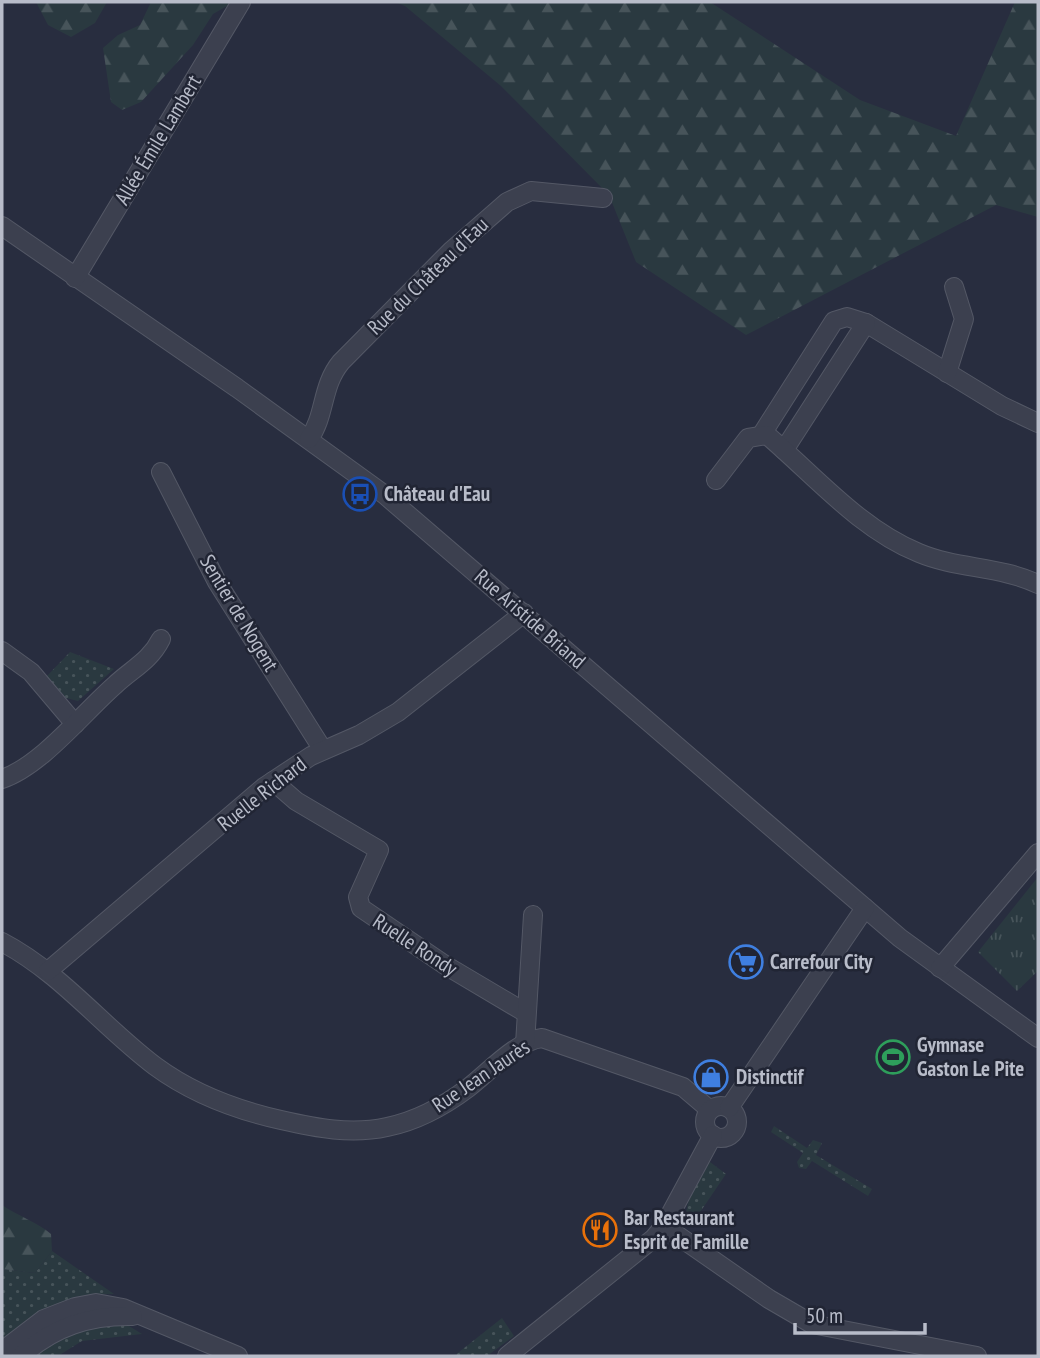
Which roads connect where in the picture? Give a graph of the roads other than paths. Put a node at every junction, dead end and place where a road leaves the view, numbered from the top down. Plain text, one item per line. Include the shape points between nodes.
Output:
1 (242, 2) edge
2 (603, 198) dead end
3 (2, 226) edge
4 (75, 278) junction
5 (954, 287) dead end
6 (866, 323) junction
7 (947, 373) junction
8 (1038, 423) edge
9 (762, 434) junction
10 (309, 439) junction
11 (784, 450) junction
12 (161, 472) dead end
13 (716, 480) dead end
14 (1038, 584) edge
15 (524, 613) junction
16 (161, 639) dead end
17 (2, 651) edge
18 (75, 724) junction
19 (323, 750) junction
20 (2, 779) edge
21 (273, 781) junction
22 (1038, 853) edge
23 (865, 908) junction
24 (533, 915) dead end
25 (2, 942) edge
26 (940, 968) junction
27 (48, 971) junction
28 (526, 1013) junction
29 (1038, 1038) edge
30 (525, 1044) junction
31 (729, 1108) junction
32 (710, 1110) junction
33 (713, 1135) junction
34 (664, 1226) junction
35 (140, 1317) junction
36 (2, 1351) edge
37 (21, 1356) edge
38 (238, 1356) edge
39 (507, 1356) edge
40 (977, 1356) edge

1 - 4 street, Allée Émile Lambert
2 - 10 street, Rue du Château d'Eau via 531,191 497,210 341,362 327,384 320,423
3 - 4 street, Rue Aristide Briand
4 - 10 street, Rue Aristide Briand
5 - 7 street via 964,319
6 - 7 street
6 - 9 street via 847,317 834,321
6 - 11 street
7 - 8 street
9 - 11 street
9 - 13 street via 748,438
10 - 15 street, Rue Aristide Briand via 386,495
11 - 14 street via 857,514 907,548
12 - 19 street, Sentier de Nogent via 218,582
15 - 19 street, Ruelle Richard via 398,712
15 - 23 street, Rue Aristide Briand
16 - 18 street via 147,660
17 - 18 street via 31,672
18 - 20 street
19 - 21 street, Ruelle Richard
21 - 27 street, Ruelle Richard
21 - 28 street, Ruelle Rondy via 296,801 379,850 359,897 361,908
22 - 26 street
23 - 26 street, Rue Aristide Briand
23 - 31 street
24 - 28 street
25 - 27 street, Rue Jean Jaurès
26 - 29 street, Rue Aristide Briand
27 - 30 street, Rue Jean Jaurès via 176,1080 241,1110 316,1128 376,1129 419,1117 466,1090
28 - 30 street
30 - 32 street, Rue Jean Jaurès via 549,1039 683,1087
31 - 32 street
31 - 33 street via 737,1120 735,1130 726,1137
32 - 33 street via 706,1124
33 - 34 street
34 - 39 street
34 - 40 street via 812,1324
35 - 36 street via 114,1305 75,1307 44,1319
35 - 37 street via 103,1317 68,1325
35 - 38 street

